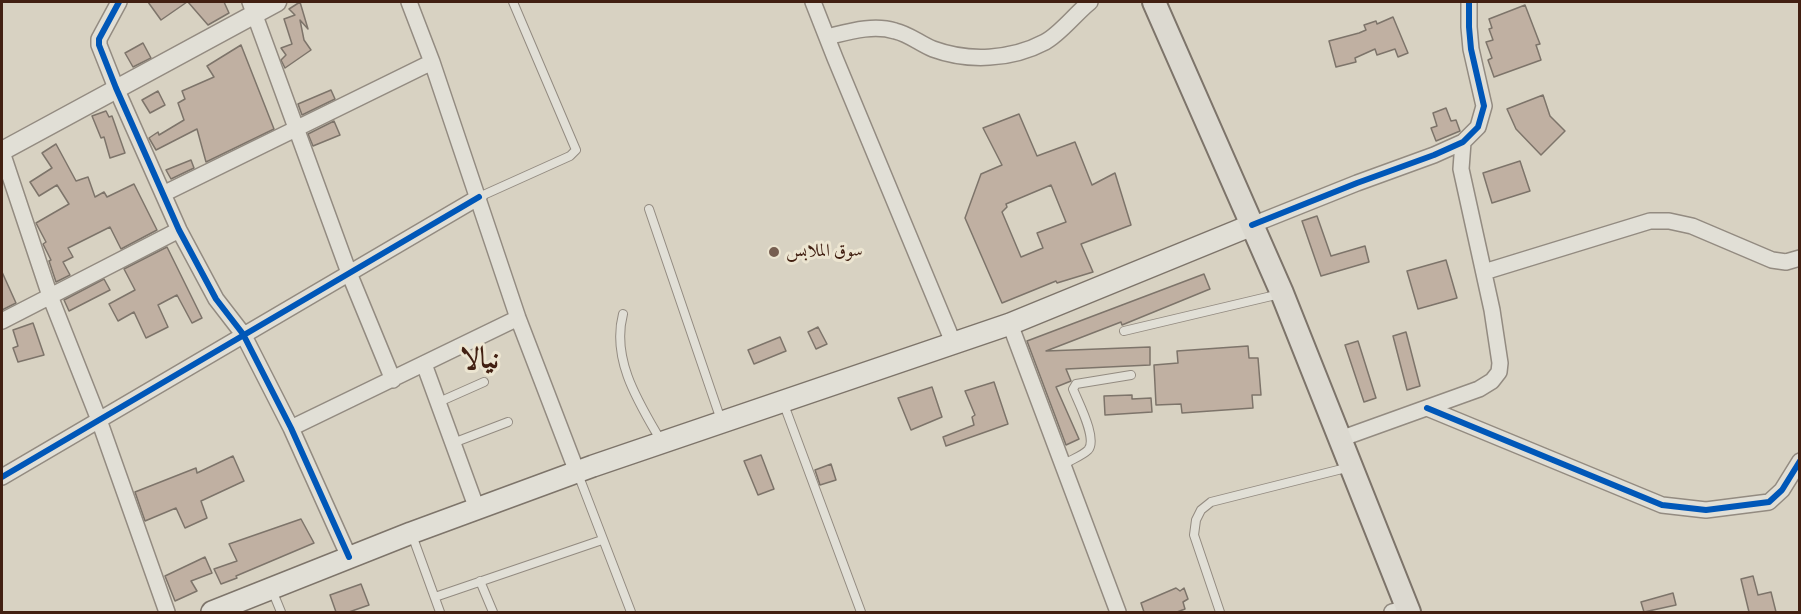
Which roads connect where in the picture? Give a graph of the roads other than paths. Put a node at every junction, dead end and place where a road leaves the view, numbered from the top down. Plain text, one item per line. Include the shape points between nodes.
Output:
1 (119, 2) edge
2 (277, 2) edge
3 (409, 2) edge
4 (513, 2) edge
5 (813, 2) edge
6 (1090, 2) edge
7 (1154, 2) edge
8 (1469, 2) edge
9 (252, 8) edge
10 (827, 37) junction
11 (432, 62) junction
12 (116, 88) junction
13 (296, 129) junction
14 (1463, 142) junction
15 (2, 152) edge
16 (163, 194) junction
17 (479, 197) junction
18 (649, 208) dead end
19 (1252, 225) junction
20 (179, 230) junction
21 (1800, 258) edge
22 (1484, 272) junction
23 (349, 273) junction
24 (1282, 293) junction
25 (50, 296) junction
26 (623, 314) dead end
27 (518, 318) junction
28 (2, 321) edge
29 (1010, 324) junction
30 (1124, 332) dead end
31 (243, 334) junction
32 (953, 342) junction
33 (424, 364) junction
34 (1131, 375) dead end
35 (393, 380) junction
36 (484, 382) dead end
37 (782, 400) junction
38 (439, 402) junction
39 (1427, 408) junction
40 (99, 420) junction
41 (508, 422) dead end
42 (722, 423) junction
43 (291, 428) junction
44 (1340, 439) junction
45 (662, 442) junction
46 (453, 443) junction
47 (1800, 461) edge
48 (1063, 465) junction
49 (1351, 467) junction
50 (577, 472) junction
51 (2, 477) edge
52 (477, 509) junction
53 (411, 533) junction
54 (602, 540) junction
55 (349, 557) junction
56 (480, 581) junction
57 (272, 589) junction
58 (435, 597) junction
59 (1402, 611) edge
60 (167, 612) edge
61 (212, 612) edge
62 (281, 612) edge
63 (440, 612) edge
64 (493, 612) edge
65 (631, 612) edge
66 (861, 612) edge
67 (1118, 612) edge
68 (1220, 612) edge

1 - 12 street via 99,39
2 - 9 street
3 - 11 street
4 - 17 lane via 576,150
5 - 10 street
6 - 10 street via 1047,42 978,59 932,49 894,30 857,30
7 - 19 main road
8 - 14 street via 1472,49 1484,106 1478,127
9 - 12 street
9 - 13 street
10 - 32 street
11 - 13 street
11 - 17 street
12 - 15 street
12 - 16 street
13 - 16 street
13 - 23 street
14 - 19 street
14 - 22 street via 1461,169
15 - 25 street
16 - 20 street
17 - 23 street
17 - 27 street
18 - 42 lane
19 - 24 main road
19 - 29 main road
20 - 25 street
20 - 31 street via 216,300
21 - 22 street via 1772,260 1692,226 1650,221
22 - 39 street via 1499,372 1479,389
23 - 31 street
23 - 35 street
24 - 30 lane
24 - 44 main road
25 - 28 street
25 - 40 street
26 - 45 lane via 621,353 629,382
27 - 33 street
27 - 50 street
29 - 32 main road
29 - 48 street
31 - 40 street
31 - 43 street
32 - 37 main road
33 - 35 street
33 - 38 street
34 - 48 lane via 1074,386 1091,444
35 - 43 street
36 - 38 lane
37 - 42 main road
37 - 66 lane
38 - 46 street
39 - 44 street
39 - 47 street via 1662,505 1706,510 1769,502 1782,490
40 - 51 street
40 - 60 street
41 - 46 lane
42 - 45 main road
43 - 55 street
44 - 49 main road
45 - 50 main road
46 - 52 street
48 - 67 street
49 - 59 main road
49 - 68 lane via 1211,502 1201,510 1194,535
50 - 52 main road
50 - 54 lane
52 - 53 main road
53 - 55 main road
53 - 58 lane
54 - 56 lane
54 - 65 lane
55 - 57 main road
56 - 58 lane
56 - 64 lane
57 - 61 main road
57 - 62 lane
58 - 63 lane

